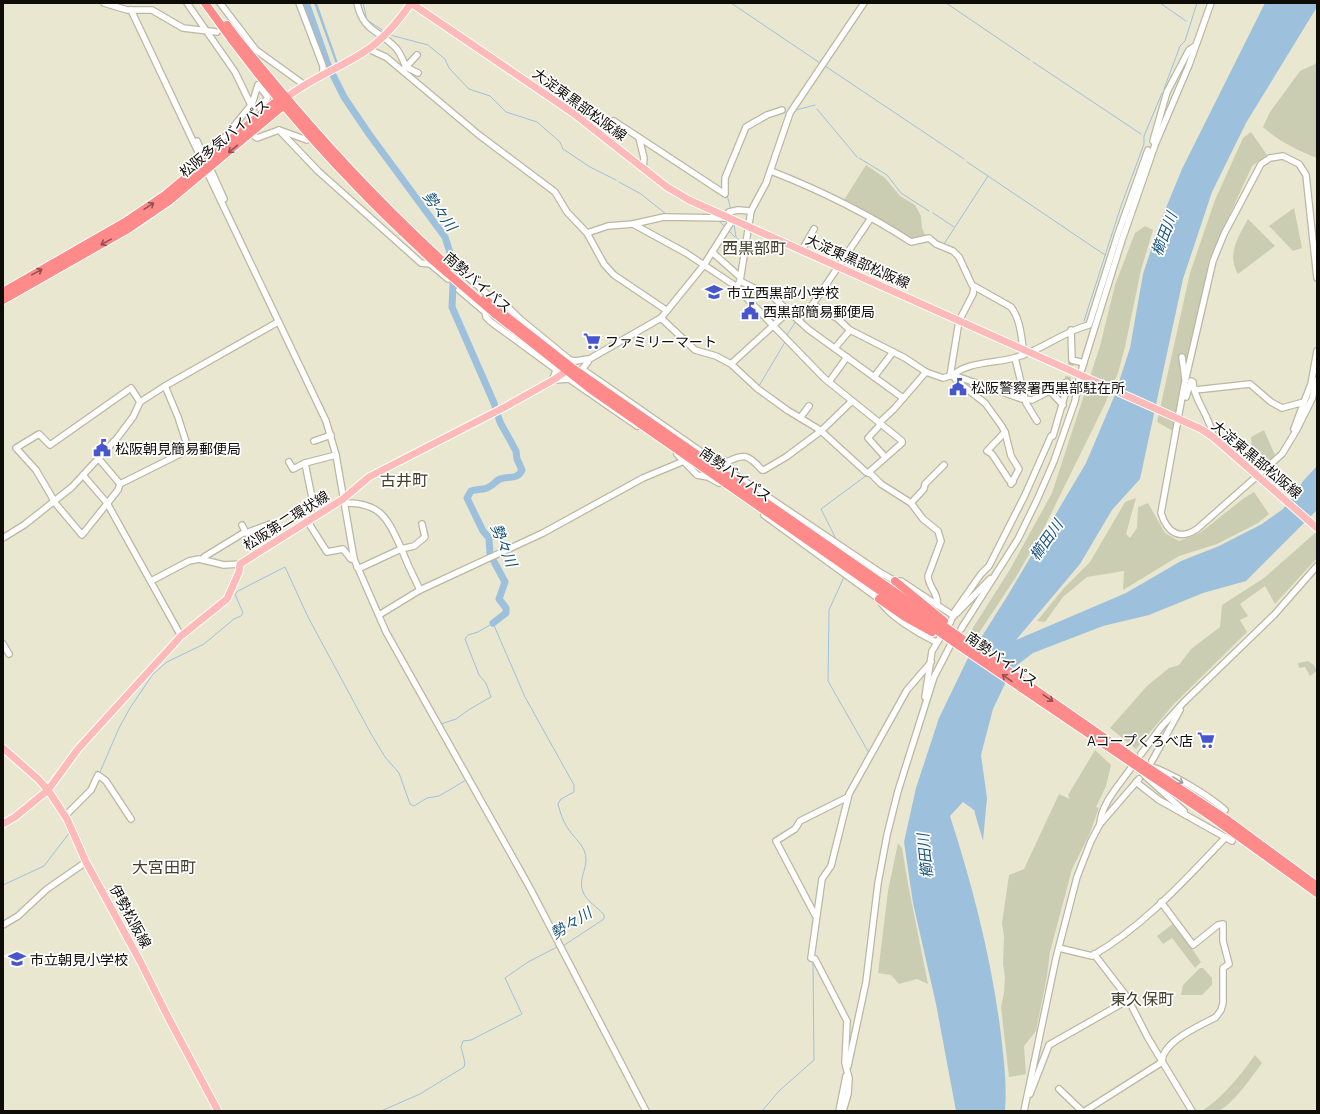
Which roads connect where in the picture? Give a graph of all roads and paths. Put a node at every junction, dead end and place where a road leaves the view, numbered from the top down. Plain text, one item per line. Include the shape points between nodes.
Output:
1 (104, 3) edge
2 (187, 3) edge
3 (205, 3) edge
4 (212, 3) edge
5 (220, 3) edge
6 (300, 3) edge
7 (357, 3) edge
8 (411, 3) edge
9 (864, 3) edge
10 (1211, 3) edge
11 (129, 10) junction
12 (205, 30) junction
13 (217, 32) dead end
14 (386, 34) junction
15 (1195, 46) junction
16 (368, 49) junction
17 (417, 55) dead end
18 (405, 68) junction
19 (325, 73) junction
20 (418, 73) dead end
21 (303, 84) junction
22 (283, 101) junction
23 (251, 105) junction
24 (782, 110) dead end
25 (263, 113) junction
26 (279, 130) junction
27 (251, 134) junction
28 (604, 136) junction
29 (639, 138) junction
30 (307, 140) dead end
31 (1155, 145) junction
32 (1148, 150) dead end
33 (217, 152) junction
34 (205, 167) junction
35 (643, 168) junction
36 (770, 171) junction
37 (751, 211) junction
38 (732, 216) junction
39 (871, 218) junction
40 (633, 224) junction
41 (748, 227) junction
42 (814, 229) dead end
43 (587, 233) junction
44 (802, 250) junction
45 (712, 252) junction
46 (704, 265) junction
47 (839, 267) junction
48 (461, 271) dead end
49 (1317, 278) edge
50 (448, 279) dead end
51 (740, 279) junction
52 (974, 287) junction
53 (736, 288) junction
54 (459, 290) dead end
55 (4, 296) edge
56 (813, 304) junction
57 (666, 310) junction
58 (788, 312) junction
59 (661, 318) junction
60 (797, 320) junction
61 (278, 322) junction
62 (960, 322) junction
63 (774, 326) junction
64 (850, 330) junction
65 (1071, 330) junction
66 (835, 348) junction
67 (1023, 348) junction
68 (1317, 351) edge
69 (893, 352) junction
70 (1030, 352) junction
71 (1182, 357) dead end
72 (847, 358) junction
73 (1015, 358) junction
74 (588, 360) junction
75 (1084, 363) junction
76 (731, 364) junction
77 (569, 369) junction
78 (926, 372) junction
79 (952, 375) junction
80 (1082, 375) junction
81 (874, 377) junction
82 (555, 379) junction
83 (1317, 380) edge
84 (1186, 381) junction
85 (828, 382) junction
86 (165, 386) junction
87 (1195, 390) junction
88 (1050, 391) junction
89 (903, 398) junction
90 (1183, 398) junction
91 (1026, 400) junction
92 (140, 402) junction
93 (851, 402) junction
94 (1304, 402) junction
95 (1063, 405) junction
96 (809, 406) dead end
97 (801, 417) junction
98 (1178, 418) junction
99 (1037, 421) dead end
100 (880, 422) junction
101 (822, 430) junction
102 (1005, 432) junction
103 (331, 436) junction
104 (1213, 436) junction
105 (314, 441) dead end
106 (1289, 442) junction
107 (336, 455) junction
108 (885, 457) junction
109 (99, 459) junction
110 (684, 461) junction
111 (289, 462) dead end
112 (727, 462) junction
113 (305, 463) junction
114 (944, 465) dead end
115 (713, 469) junction
116 (868, 473) junction
117 (83, 475) junction
118 (702, 476) junction
119 (1259, 476) junction
120 (120, 484) junction
121 (344, 501) junction
122 (55, 502) junction
123 (107, 503) junction
124 (911, 503) junction
125 (319, 514) junction
126 (308, 522) junction
127 (422, 524) dead end
128 (242, 526) dead end
129 (1317, 528) edge
130 (245, 532) junction
131 (3, 538) edge
132 (275, 542) junction
133 (401, 549) junction
134 (354, 559) junction
135 (203, 560) junction
136 (240, 564) junction
137 (1317, 566) edge
138 (357, 567) junction
139 (997, 574) junction
140 (151, 581) junction
141 (895, 581) junction
142 (420, 590) junction
143 (878, 599) junction
144 (937, 604) junction
145 (379, 615) junction
146 (954, 616) junction
147 (950, 623) dead end
148 (181, 636) junction
149 (954, 637) junction
150 (3, 644) edge
151 (9, 654) dead end
152 (931, 662) junction
153 (1184, 702) junction
154 (926, 703) junction
155 (3, 748) edge
156 (1152, 761) dead end
157 (1137, 763) junction
158 (48, 790) junction
159 (848, 797) junction
160 (1225, 810) dead end
161 (65, 816) junction
162 (1191, 817) junction
163 (131, 819) dead end
164 (3, 824) edge
165 (1100, 824) junction
166 (86, 862) junction
167 (1317, 886) edge
168 (1317, 893) edge
169 (1161, 902) junction
170 (816, 916) junction
171 (3, 925) edge
172 (1059, 948) junction
173 (1094, 954) junction
174 (1128, 1000) junction
175 (1162, 1061) junction
176 (847, 1072) junction
177 (1059, 1088) dead end
178 (1026, 1100) junction
179 (218, 1111) edge
180 (646, 1111) edge
181 (839, 1111) edge
182 (843, 1111) edge
183 (1024, 1111) edge
184 (1082, 1111) edge
185 (1085, 1111) edge
186 (1192, 1111) edge

1 - 11 street
2 - 12 street
3 - 22 highway, 南勢バイパス via 235,45
4 - 22 highway, 南勢バイパス
5 - 21 street via 256,50
6 - 19 street
7 - 14 street via 361,19 366,26
8 - 14 main road, 大淀東黒部松阪線
8 - 28 main road, 大淀東黒部松阪線
9 - 36 street via 792,109
10 - 15 street
11 - 12 street via 152,10 183,28
11 - 34 street via 185,125 182,129
12 - 13 street
12 - 23 street via 235,72
14 - 16 main road, 大淀東黒部松阪線
14 - 18 street via 397,49
15 - 31 street
15 - 31 street via 1189,50 1167,92
16 - 18 street
16 - 19 main road, 大淀東黒部松阪線
17 - 18 street
18 - 20 street
18 - 43 street via 479,136 555,192 567,212
19 - 21 main road, 大淀東黒部松阪線
21 - 22 main road, 大淀東黒部松阪線
22 - 25 highway, 松阪多気バイパス
22 - 27 highway, 松阪多気バイパス
22 - 77 highway, 南勢バイパス, bridge via 365,195 496,311
23 - 25 street via 258,85 268,97 260,109
23 - 33 street via 216,148
24 - 29 street via 766,115 746,127 725,178 725,194
25 - 33 highway, 松阪多気バイパス
26 - 27 street via 257,138
26 - 30 street
26 - 50 street via 318,171 420,263 430,264
27 -> 34 highway, 松阪多気バイパス
28 - 29 street via 614,121
28 - 35 main road, 大淀東黒部松阪線
29 - 35 street via 644,158
31 - 75 street
32 - 65 street via 1118,234 1091,322 1089,325
33 - 34 highway, 松阪多気バイパス
34 - 55 highway, 松阪多気バイパス via 125,222
34 - 61 street via 229,208 226,211
35 - 38 main road, 大淀東黒部松阪線 via 689,200
36 - 37 street
36 - 39 street via 836,198
37 - 38 street
37 - 41 street
38 - 40 street via 664,218
38 - 41 main road, 大淀東黒部松阪線
38 - 45 street via 731,222
39 - 47 street
39 - 52 street via 911,242 929,238 953,251 959,257
40 - 43 street via 608,226
40 - 46 street
41 - 44 main road, 大淀東黒部松阪線
41 - 51 street
42 - 44 street
43 - 57 street via 604,264 614,275
44 - 47 main road, 大淀東黒部松阪線
45 - 46 street
45 - 51 street
46 - 53 street
46 - 57 street
47 - 56 street
47 - 62 main road, 大淀東黒部松阪線
48 - 74 street via 495,301 499,300 506,305 570,360
49 - 84 street via 1306,175 1299,164 1289,158 1270,158 1257,170 1213,262
51 - 53 street
51 - 58 street via 774,298
52 - 62 street
52 - 67 street via 1011,307 1018,321
53 - 63 street
54 - 82 street via 485,312 491,322 554,368
56 - 60 street
56 - 64 street via 838,318
57 - 59 street
58 - 60 street
58 - 63 street
59 - 74 street
59 - 76 street via 695,350 712,357 716,356
60 - 66 street
61 - 86 street
61 - 103 street
62 - 67 main road, 大淀東黒部松阪線
62 - 79 street
63 - 76 street
63 - 85 street
64 - 66 street
64 - 69 street
65 - 70 street
65 - 75 street via 1072,360
66 - 72 street
67 - 70 main road, 大淀東黒部松阪線
68 - 94 street via 1311,384
69 - 78 street
69 - 81 street
70 - 73 street
70 - 80 main road, 大淀東黒部松阪線
71 - 84 street
72 - 81 street
72 - 85 street
73 - 79 street via 965,367
73 - 91 street
74 - 77 street
74 - 112 street via 583,368 585,371 716,462
75 - 80 street
76 - 97 street via 758,389
77 - 82 main road, 松阪第二環状線
77 - 115 highway, 南勢バイパス
78 - 79 street via 943,378
78 - 89 street
79 - 91 street
79 - 102 street via 984,403
80 - 98 main road, 大淀東黒部松阪線
80 - 139 street via 1054,461 1028,519
81 - 89 street
82 - 110 street via 569,379
82 - 121 main road, 松阪第二環状線 via 369,477
83 - 106 street via 1312,399
84 - 90 street
85 - 93 street
86 - 92 street
86 - 120 street via 188,448
87 - 90 street via 1191,381 1186,397
87 - 94 street via 1250,384 1282,408
87 - 104 street via 1207,415
88 - 91 street via 1032,400
88 - 95 street
88 - 95 street via 1067,382
89 - 100 street
90 - 98 street
91 - 99 street via 1031,414
92 - 109 street via 133,417
92 - 122 street via 131,388 50,445 39,434 16,448 36,470
93 - 100 street
93 - 101 street
94 - 106 street
95 - 146 street via 1053,436 1011,524 989,566 955,611
96 - 97 street
97 - 101 street
98 - 104 main road, 大淀東黒部松阪線
98 - 119 street via 1161,513 1164,523 1170,530 1176,534 1193,532
100 - 108 street via 868,438
100 - 108 street via 902,440 902,443
101 - 112 street via 764,470 744,456
101 - 116 street
102 - 102 street via 1007,446 1019,469 1012,483 992,454 987,451
103 - 105 street
103 - 107 street
104 - 119 main road, 大淀東黒部松阪線
106 - 119 street via 1282,454
107 - 113 street
107 - 121 street
108 - 116 street
109 - 117 street
109 - 120 street
110 - 118 street via 697,475
110 - 142 street via 643,478 543,533
111 - 113 street via 293,469
112 - 115 street
112 - 141 street via 728,470 857,559
113 - 125 street via 311,493
114 - 124 street
115 - 118 street
115 - 149 highway, 南勢バイパス
116 - 124 street via 896,495
117 - 122 street
117 - 123 street via 100,490
118 - 143 street via 713,479 848,574
119 - 129 main road, 大淀東黒部松阪線
120 - 123 street
121 - 125 main road, 松阪第二環状線
121 - 133 street via 367,506 381,514 391,525
121 - 134 street
122 - 123 street via 82,535
122 - 131 street
123 - 140 street
124 - 144 street via 940,536 941,541 928,576 936,594
125 - 126 main road, 松阪第二環状線
126 - 132 main road, 松阪第二環状線
126 - 134 street via 327,552 343,548
127 - 133 street via 425,537 414,546
128 - 130 street
130 - 132 street via 270,524
130 - 135 street
132 - 136 main road, 松阪第二環状線
133 - 138 street via 360,568
133 - 142 street
134 - 138 street
135 - 136 street via 224,565
135 - 140 street via 189,561
136 - 148 main road, 松阪第二環状線 via 227,599
137 - 153 street via 1274,615
138 - 145 street
139 - 146 street
139 - 149 street
140 - 148 street
141 - 144 street via 900,581
141 - 149 highway via 941,618
142 - 145 street
143 - 149 highway via 942,637
143 - 152 street via 882,606 912,628 938,640
144 - 146 street
145 - 180 street via 423,699 530,888
146 - 147 street
148 - 158 main road, 松阪第二環状線 via 78,749
149 - 154 street via 934,677
149 - 157 highway, 南勢バイパス
150 - 151 street
152 - 154 street
152 - 159 street via 907,690
153 - 156 street
153 - 157 street via 1162,726
154 - 176 street via 895,802 881,862 866,982
155 - 158 main road, 伊勢松阪線
157 -> 160 street via 1175,777 1213,799
157 - 162 street
157 - 165 street via 1113,794
157 - 167 highway, 南勢バイパス via 1226,819
157 - 168 highway, 南勢バイパス
158 - 161 main road, 伊勢松阪線
158 - 164 main road, 松阪第二環状線
159 - 170 street via 831,866 822,879
159 - 170 street via 800,821 795,829 776,842
161 - 163 street via 91,790 99,775
161 - 166 main road, 伊勢松阪線
162 - 165 street via 1159,800 1138,780
162 - 169 street via 1229,839
165 - 172 street via 1077,877
166 - 171 street via 47,889 18,916
166 - 179 main road, 伊勢松阪線
169 - 173 street via 1128,932
169 - 175 street via 1193,944 1222,923 1223,941 1229,964 1223,968 1223,1003 1220,1014 1170,1044
170 - 176 street via 813,958 848,1021 845,1063
172 - 173 street via 1092,956
172 - 178 street
173 - 174 street
174 - 175 street
174 - 178 street via 1049,1045
175 - 185 street
175 - 186 street
176 - 181 street
176 - 182 street via 848,1091
177 - 184 street
178 - 183 street

